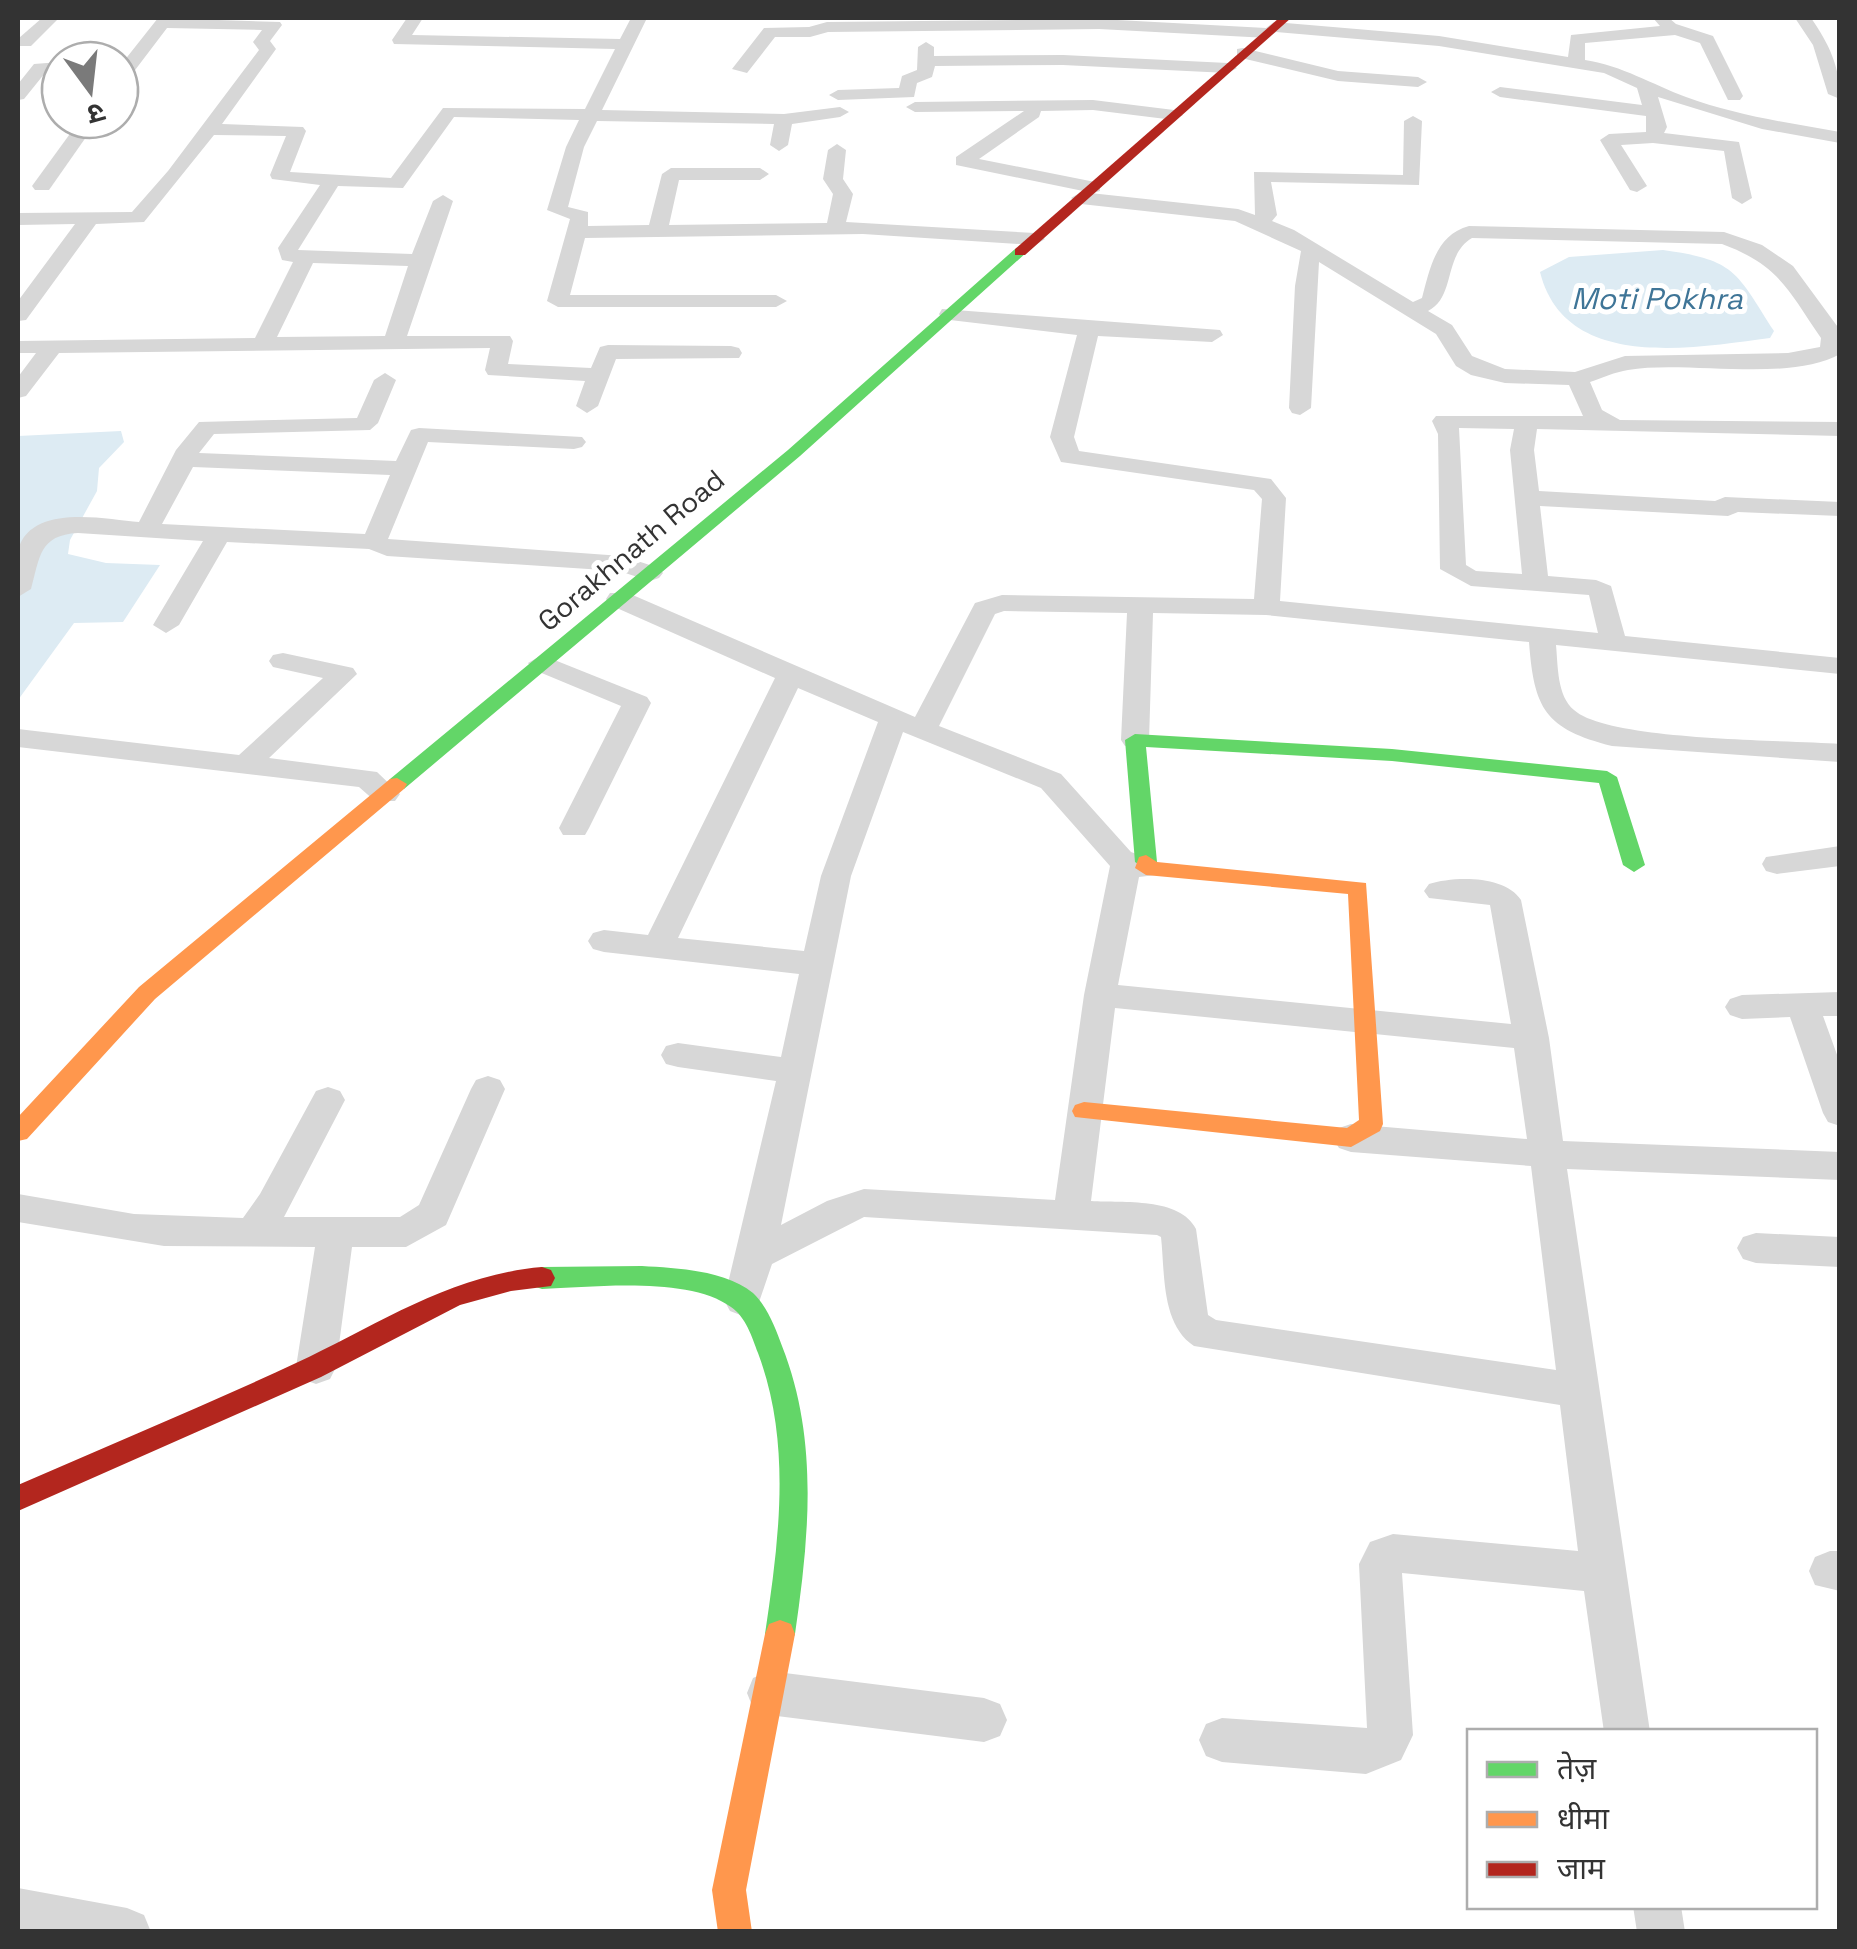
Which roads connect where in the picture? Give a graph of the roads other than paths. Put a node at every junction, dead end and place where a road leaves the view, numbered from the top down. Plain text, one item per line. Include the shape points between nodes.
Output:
1 (51, 18) edge
2 (416, 18) edge
3 (639, 18) edge
4 (1803, 18) edge
5 (164, 20) edge
6 (926, 22) edge
7 (1146, 22) edge
8 (1668, 24) edge
9 (1276, 26) edge
10 (25, 42) dead end
11 (626, 44) junction
12 (140, 49) edge
13 (1235, 60) junction
14 (926, 61) junction
15 (1576, 64) junction
16 (40, 68) edge
17 (740, 69) dead end
18 (1418, 82) dead end
19 (1644, 82) junction
20 (1500, 92) dead end
21 (18, 94) edge
22 (1837, 94) dead end
23 (1734, 96) dead end
24 (915, 107) dead end
25 (1654, 112) junction
26 (1033, 113) dead end
27 (592, 114) junction
28 (1174, 115) junction
29 (783, 120) junction
30 (1413, 121) dead end
31 (208, 129) junction
32 (1654, 137) junction
33 (1840, 138) edge
34 (75, 140) edge
35 (779, 145) dead end
36 (837, 150) dead end
37 (760, 174) dead end
38 (334, 180) junction
39 (42, 186) dead end
40 (1636, 186) dead end
41 (1087, 193) junction
42 (1742, 198) dead end
43 (443, 201) dead end
44 (18, 219) edge
45 (90, 220) junction
46 (1258, 223) junction
47 (835, 229) junction
48 (576, 232) junction
49 (658, 232) junction
50 (1035, 239) junction
51 (1312, 250) junction
52 (306, 258) junction
53 (420, 260) junction
54 (776, 301) dead end
55 (1412, 311) junction
56 (950, 314) junction
57 (18, 315) edge
58 (1089, 328) junction
59 (1212, 336) dead end
60 (1836, 337) edge
61 (394, 342) junction
62 (263, 344) junction
63 (53, 346) junction
64 (18, 347) edge
65 (731, 354) dead end
66 (598, 375) junction
67 (385, 380) dead end
68 (1577, 380) junction
69 (18, 391) edge
70 (587, 406) dead end
71 (1300, 408) dead end
72 (1527, 421) junction
73 (1602, 423) junction
74 (1840, 429) edge
75 (574, 442) dead end
76 (186, 460) junction
77 (403, 468) junction
78 (1527, 498) junction
79 (1840, 509) edge
80 (146, 530) junction
81 (219, 535) junction
82 (374, 542) junction
83 (650, 574) junction
84 (1536, 582) junction
85 (18, 589) edge
86 (618, 599) junction
87 (1140, 606) junction
88 (1266, 608) junction
89 (166, 625) dead end
90 (1542, 637) junction
91 (1614, 644) junction
92 (283, 661) dead end
93 (542, 664) junction
94 (1840, 666) edge
95 (790, 674) junction
96 (908, 723) junction
97 (18, 738) edge
98 (1612, 738) junction
99 (1135, 740) junction
100 (1840, 753) edge
101 (246, 764) junction
102 (1607, 776) junction
103 (386, 794) junction
104 (574, 828) dead end
105 (1840, 856) edge
106 (1777, 864) dead end
107 (1136, 865) junction
108 (1634, 865) dead end
109 (1440, 891) dead end
110 (604, 942) dead end
111 (658, 947) junction
112 (816, 964) junction
113 (1100, 995) junction
114 (1840, 1004) edge
115 (1802, 1005) junction
116 (1742, 1007) dead end
117 (1363, 1023) junction
118 (1532, 1038) junction
119 (678, 1055) dead end
120 (794, 1071) junction
121 (488, 1089) dead end
122 (328, 1100) dead end
123 (1084, 1111) junction
124 (1840, 1113) edge
125 (18, 1132) edge
126 (1351, 1138) junction
127 (1548, 1154) junction
128 (1840, 1166) edge
129 (18, 1208) edge
130 (1067, 1213) junction
131 (252, 1232) junction
132 (336, 1232) junction
133 (1756, 1248) dead end
134 (1840, 1252) edge
135 (756, 1256) junction
136 (743, 1300) junction
137 (316, 1367) junction
138 (1580, 1391) junction
139 (18, 1498) edge
140 (1600, 1572) junction
141 (769, 1692) junction
142 (984, 1720) dead end
143 (1626, 1729) edge
144 (1222, 1740) dead end
145 (18, 1912) edge
146 (127, 1932) edge
147 (735, 1932) edge

1 - 10 street
2 - 11 street via 400,40
3 - 11 street
4 - 22 street via 1821,45
5 - 12 street
5 - 31 street via 274,25 261,42 268,49
6 - 7 street
6 - 14 street
6 - 17 street via 771,31
7 - 9 street
8 - 15 street via 1577,38
8 - 23 street via 1706,40
9 - 13 main road, Gorakhnath Road
9 - 15 street via 1439,41
11 - 27 street
13 - 14 street
13 - 18 street
13 - 28 main road, Gorakhnath Road
14 - 29 street via 926,73 908,80 908,93
15 - 19 street
16 - 21 street
19 - 25 street
19 - 33 street via 1682,101
20 - 25 street
24 - 28 street via 1093,105
25 - 32 street
26 - 41 street via 963,161
27 - 29 street
27 - 38 street via 449,112 398,184
27 - 48 street via 556,210 581,214
28 - 41 main road, Gorakhnath Road
29 - 35 street
30 - 46 street via 1412,181 1261,176 1267,214
31 - 38 street via 297,131 279,176
31 - 45 street via 137,218
32 - 40 street via 1609,140
32 - 42 street via 1733,147
34 - 39 street
36 - 47 street via 833,179 843,194
37 - 49 street via 672,174
38 - 52 street via 288,248 289,256
41 - 46 street
41 - 50 main road, Gorakhnath Road
43 - 53 street
44 - 45 street
45 - 57 street
46 - 51 street
47 - 49 street
47 - 50 street
48 - 49 street
48 - 54 street via 558,301
50 - 56 main road, Gorakhnath Road
51 - 55 street
51 - 71 street
52 - 53 street
52 - 62 street
53 - 61 street
55 - 60 street via 1432,301 1446,252 1468,232 1715,236 1755,249 1786,270
55 - 68 street via 1444,330 1464,361 1479,370
56 - 58 street
56 - 83 main road, Gorakhnath Road
58 - 59 street
58 - 88 street via 1062,437 1070,457 1262,484 1274,498
60 - 68 street via 1830,352 1788,360 1625,363
61 - 62 street
61 - 66 street via 502,341 496,370
62 - 63 street
63 - 64 street
63 - 69 street
65 - 66 street via 608,352
66 - 70 street
67 - 76 street via 362,425 207,427
68 - 73 street
72 - 73 street
72 - 78 street
72 - 84 street via 1444,421 1450,434 1454,568 1471,578
73 - 74 street
75 - 77 street via 418,435
76 - 77 street
76 - 80 street
77 - 82 street
78 - 79 street
78 - 84 street
80 - 81 street
80 - 85 street via 63,526 44,532
81 - 82 street
81 - 89 street
82 - 83 street via 622,564
83 - 86 main road, Gorakhnath Road
84 - 91 street via 1601,590
86 - 93 main road, Gorakhnath Road
86 - 95 street
87 - 88 street
87 - 96 street via 990,606
87 - 99 street
88 - 90 street
90 - 91 street
90 - 98 street via 1548,697 1581,730
91 - 94 street
92 - 101 street via 343,674
93 - 103 main road, Gorakhnath Road
93 - 104 street via 636,703
95 - 96 street
95 - 111 street
96 - 107 street via 1051,781
96 - 112 street via 836,876
97 - 101 street
98 - 100 street
98 - 102 street
99 - 102 main road
99 - 107 main road
101 - 103 street via 367,779
102 - 108 main road
103 - 125 main road, Gorakhnath Road via 146,993
105 - 106 street
107 - 113 street
107 - 117 main road via 1358,888
109 - 118 street via 1490,892 1505,900
110 - 111 street
111 - 112 street
112 - 120 street
113 - 117 street
113 - 123 street
114 - 115 street
115 - 116 street
115 - 124 street
117 - 118 street
117 - 126 main road via 1371,1119 1366,1131
118 - 127 street
119 - 120 street
120 - 135 street
121 - 132 street via 433,1215 406,1232
122 - 131 street
123 - 126 main road
123 - 130 street
126 - 127 street
127 - 128 street
127 - 138 street
129 - 131 street via 122,1228
130 - 135 street via 864,1203
130 - 138 street via 1162,1220 1178,1230 1189,1314 1208,1335
131 - 132 street
132 - 137 street
133 - 134 street
135 - 136 street
136 - 137 main road via 714,1286 676,1282 515,1278 460,1293
136 - 141 main road via 772,1341 786,1388 796,1477
137 - 139 main road
138 - 140 street
140 - 143 street
140 - 144 street via 1384,1556 1390,1735 1385,1744 1366,1751
141 - 142 street
141 - 147 main road via 729,1890
145 - 146 street

